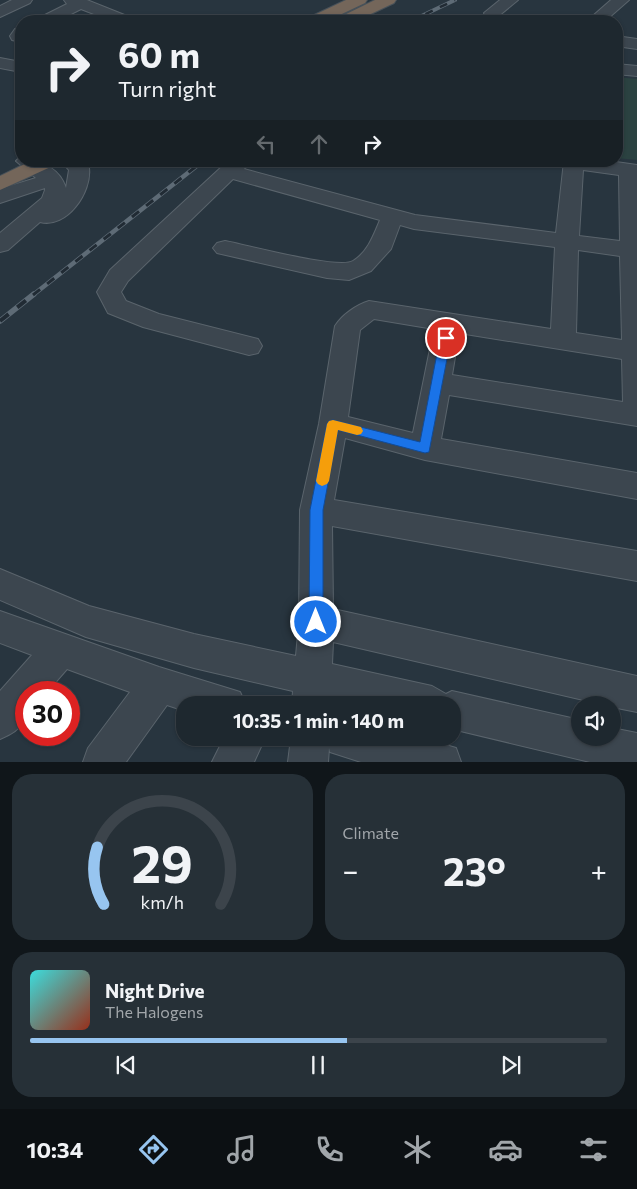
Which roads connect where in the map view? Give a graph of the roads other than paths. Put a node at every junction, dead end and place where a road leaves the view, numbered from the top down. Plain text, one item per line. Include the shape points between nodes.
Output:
1 (24, 0) edge
2 (388, 0) edge
3 (510, 0) edge
4 (621, 0) edge
5 (355, 1) edge
6 (76, 2) edge
7 (637, 4) edge
8 (0, 12) edge
9 (55, 15) edge
10 (110, 15) edge
11 (326, 15) edge
12 (356, 15) edge
13 (493, 15) edge
14 (602, 15) edge
15 (623, 42) edge
16 (637, 44) edge
17 (0, 63) edge
18 (15, 66) edge
19 (623, 70) edge
20 (637, 71) edge
21 (18, 167) edge
22 (35, 167) edge
23 (36, 167) edge
24 (38, 167) edge
25 (78, 167) edge
26 (233, 167) edge
27 (237, 167) edge
28 (582, 167) edge
29 (608, 167) edge
30 (0, 168) edge
31 (633, 171) edge
32 (0, 184) edge
33 (0, 196) edge
34 (404, 219) junction
35 (6, 240) edge
36 (567, 243) junction
37 (225, 248) dead end
38 (630, 250) junction
39 (448, 322) junction
40 (563, 341) junction
41 (249, 346) dead end
42 (636, 352) edge
43 (437, 383) junction
44 (637, 405) edge
45 (637, 415) edge
46 (333, 424) junction
47 (425, 448) junction
48 (637, 486) edge
49 (316, 510) junction
50 (637, 566) edge
51 (0, 584) edge
52 (316, 622) junction
53 (0, 627) edge
54 (60, 650) junction
55 (159, 686) junction
56 (312, 691) edge
57 (637, 694) edge
58 (195, 696) edge
59 (355, 696) edge
60 (461, 712) edge
61 (0, 720) edge
62 (241, 746) edge
63 (309, 746) edge
64 (377, 746) edge
65 (637, 753) edge
66 (102, 762) edge
67 (232, 762) edge
68 (308, 762) edge
69 (442, 762) edge

1 - 8 street
2 - 12 highway
3 - 13 street via 501,4
4 - 7 street
4 - 14 street
5 - 11 highway
6 - 9 street
6 - 10 street
15 - 16 street
17 - 18 street
19 - 20 street
21 - 30 highway
22 - 32 highway
23 - 33 street via 19,189
24 - 35 street via 56,190 52,201
25 - 35 street via 81,175 77,192 60,210
26 - 41 street via 119,276 109,292 117,307 152,321
27 - 34 street
28 - 36 street
29 - 31 street
31 - 38 street
34 - 36 street
34 - 37 street via 363,266 349,272
36 - 38 street
36 - 40 street
38 - 42 street
39 - 40 street
39 - 43 street
39 - 46 street via 369,310 348,326
40 - 42 street
42 - 44 street
43 - 45 street
43 - 47 street
46 - 47 street
46 - 49 street
47 - 48 street
49 - 50 street
49 - 52 street
51 - 56 street via 86,621 194,651
52 - 56 street
52 - 57 street
53 - 54 street
54 - 55 street
54 - 61 street
55 - 58 street
55 - 66 street
56 - 59 street
60 - 65 street
62 - 67 street
63 - 68 street
64 - 69 street

